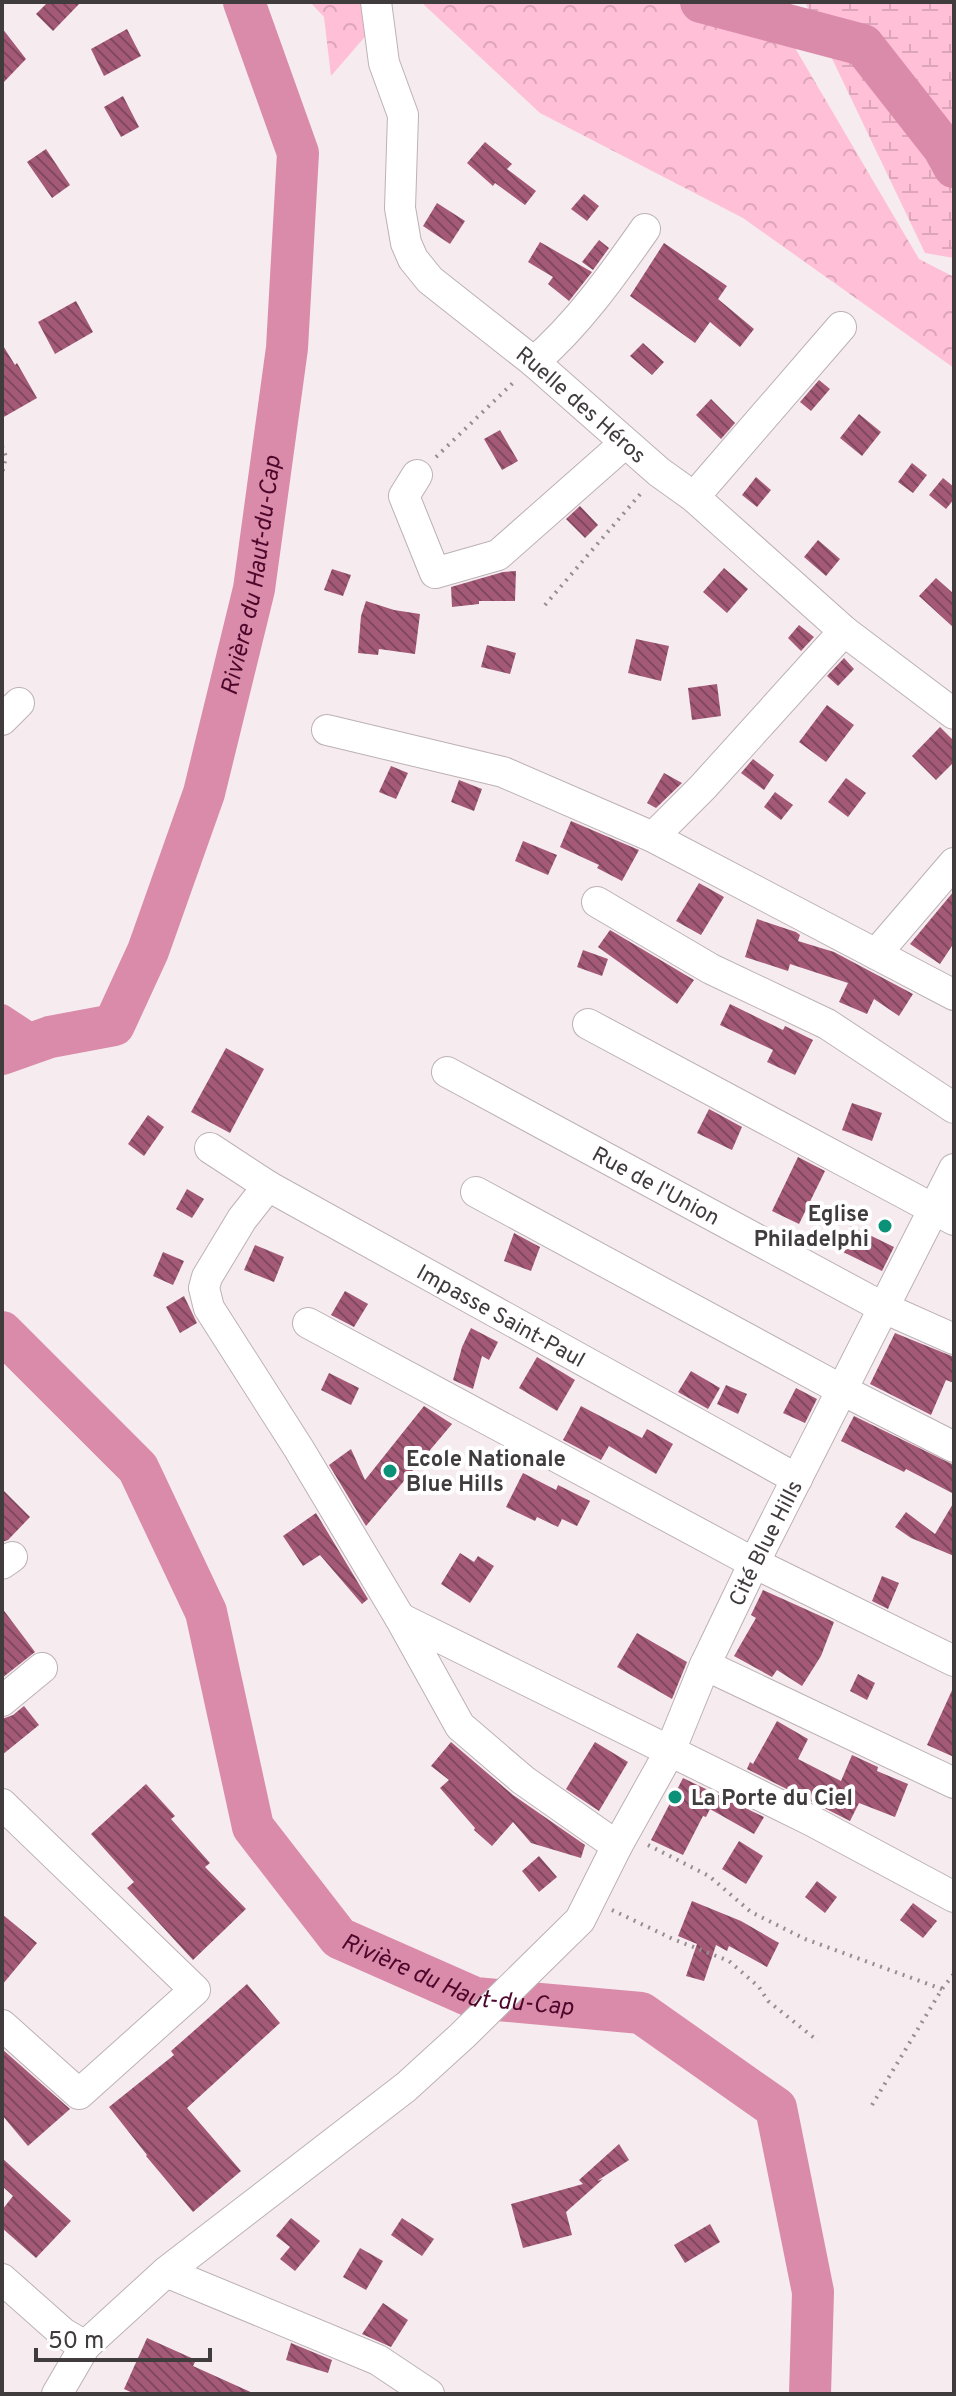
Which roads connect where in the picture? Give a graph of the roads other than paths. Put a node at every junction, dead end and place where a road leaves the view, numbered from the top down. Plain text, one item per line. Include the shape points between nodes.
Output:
1 (376, 2) edge
2 (645, 229) dead end
3 (841, 327) dead end
4 (534, 362) junction
5 (625, 443) junction
6 (417, 475) road end
7 (694, 497) junction
8 (844, 631) junction
9 (954, 714) edge
10 (327, 730) dead end
11 (653, 837) junction
12 (954, 863) edge
13 (597, 902) dead end
14 (876, 954) junction
15 (954, 995) edge
16 (588, 1024) dead end
17 (447, 1072) dead end
18 (954, 1108) edge
19 (210, 1148) dead end
20 (954, 1169) edge
21 (268, 1186) junction
22 (476, 1192) dead end
23 (944, 1215) edge
24 (884, 1308) junction
25 (308, 1323) dead end
26 (954, 1339) edge
27 (842, 1390) junction
28 (954, 1447) edge
29 (797, 1479) junction
30 (754, 1563) junction
31 (400, 1618) junction
32 (954, 1661) edge
33 (705, 1665) junction
34 (42, 1668) dead end
35 (2, 1701) edge
36 (670, 1751) junction
37 (954, 1783) edge
38 (2, 1804) edge
39 (621, 1840) junction
40 (954, 1897) edge
41 (2, 2025) edge
42 (166, 2272) junction
43 (2, 2279) edge
44 (85, 2346) junction
45 (57, 2394) edge
46 (429, 2394) edge

1 - 4 street, Ruelle des Héros via 384,63 403,115 400,208 413,259 430,280
2 - 4 street via 606,283
3 - 7 street
4 - 5 street, Ruelle des Héros
5 - 6 street via 498,555 435,573 404,496
5 - 7 street, Ruelle des Héros
7 - 8 street, Ruelle des Héros
8 - 9 street, Ruelle des Héros
8 - 11 street
10 - 11 street via 503,772
11 - 14 street
12 - 14 street
13 - 18 street via 711,969 827,1024
14 - 15 street
16 - 23 street
17 - 24 street, Rue de l'Union
19 - 21 street, Impasse Saint-Paul
20 - 23 street, Cité Blue Hills
21 - 29 street, Impasse Saint-Paul
21 - 31 street via 207,1277 209,1308
22 - 27 street
23 - 24 street, Cité Blue Hills
24 - 26 street, Rue de l'Union
24 - 27 street, Cité Blue Hills
25 - 30 street
27 - 28 street
27 - 29 street, Cité Blue Hills
29 - 30 street, Cité Blue Hills
30 - 32 street
30 - 33 street, Cité Blue Hills
31 - 36 street
31 - 39 street via 460,1726 523,1780
33 - 36 street, Cité Blue Hills
33 - 37 street
34 - 35 street
36 - 39 street, Cité Blue Hills
36 - 40 street
38 - 41 street via 195,1990 79,2094
39 - 42 street, Cité Blue Hills via 586,1910 462,2036 406,2087
42 - 44 street
42 - 46 street via 378,2360
43 - 44 street
44 - 45 street

